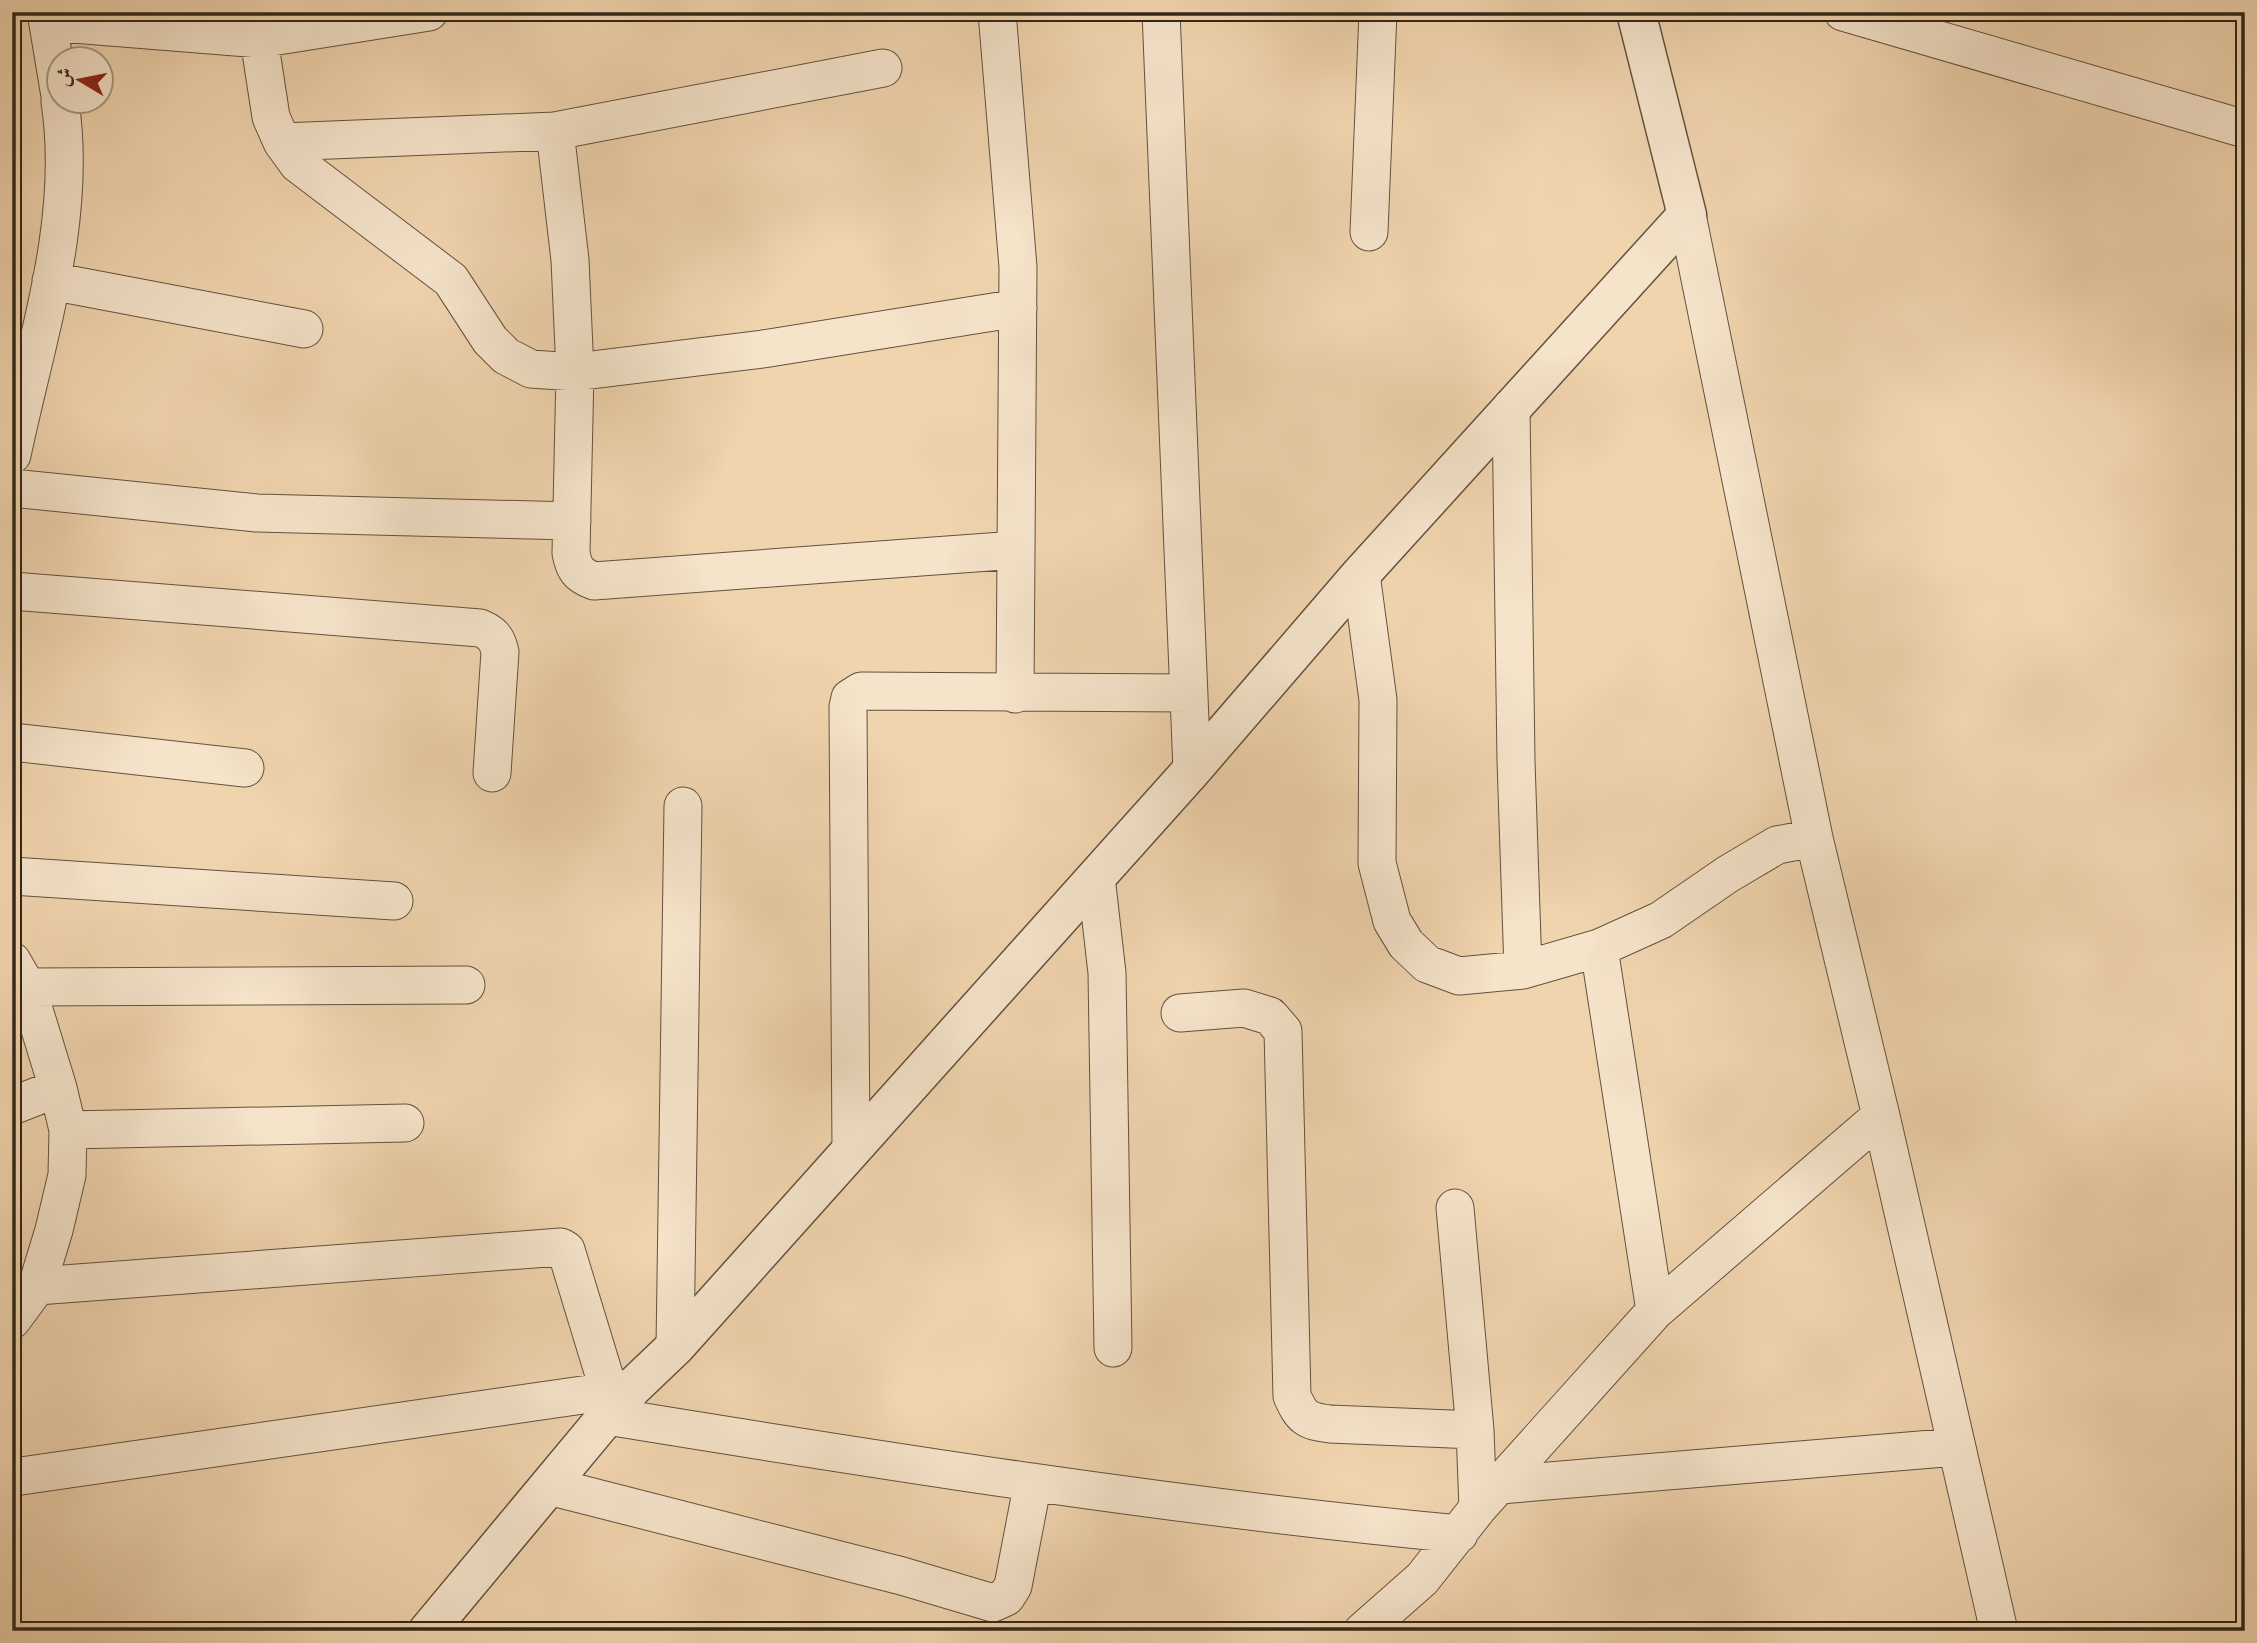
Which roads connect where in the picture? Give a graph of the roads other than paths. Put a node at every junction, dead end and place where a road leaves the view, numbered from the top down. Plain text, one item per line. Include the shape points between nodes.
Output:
1 (429, 12) edge
2 (997, 12) edge
3 (1161, 12) edge
4 (1378, 12) edge
5 (1636, 12) edge
6 (1843, 12) edge
7 (47, 17) edge
8 (259, 39) junction
9 (52, 46) edge
10 (883, 68) dead end
11 (61, 116) edge
12 (2245, 129) edge
13 (555, 131) junction
14 (282, 142) junction
15 (1687, 215) junction
16 (1369, 232) dead end
17 (51, 281) junction
18 (1018, 307) junction
19 (304, 329) dead end
20 (575, 372) junction
21 (1511, 408) junction
22 (12, 452) edge
23 (12, 488) edge
24 (572, 521) junction
25 (1016, 550) junction
26 (1361, 574) junction
27 (12, 591) edge
28 (1014, 694) junction
29 (1189, 694) junction
30 (12, 741) edge
31 (246, 768) dead end
32 (1192, 770) junction
33 (492, 773) dead end
34 (682, 806) dead end
35 (1814, 838) junction
36 (12, 876) edge
37 (1096, 877) junction
38 (394, 901) dead end
39 (1598, 948) junction
40 (1523, 970) junction
41 (20, 974) edge
42 (466, 985) dead end
43 (1180, 1013) dead end
44 (58, 1088) junction
45 (12, 1106) edge
46 (1881, 1116) junction
47 (405, 1123) dead end
48 (68, 1130) junction
49 (852, 1150) junction
50 (1455, 1208) dead end
51 (37, 1286) junction
52 (1655, 1311) junction
53 (12, 1320) edge
54 (675, 1347) junction
55 (1113, 1348) dead end
56 (616, 1398) junction
57 (1475, 1430) junction
58 (1956, 1447) junction
59 (12, 1474) edge
60 (1033, 1482) junction
61 (549, 1486) junction
62 (1479, 1509) junction
63 (428, 1631) edge
64 (1363, 1631) edge
65 (1998, 1631) edge

1 - 8 street
2 - 18 street
3 - 29 street
4 - 16 street
5 - 15 street
6 - 12 street
7 - 8 street
7 - 9 street
8 - 14 street via 271,117
10 - 13 street
11 - 17 street via 64,188
13 - 14 street
13 - 20 street via 570,260
14 - 20 street via 298,164 451,279 490,340 506,356 531,369
15 - 21 street
15 - 35 street
17 - 19 street
17 - 22 street
18 - 20 street via 763,349
18 - 25 street
20 - 24 street
21 - 26 street
21 - 40 street
23 - 24 street via 257,513
24 - 25 street via 574,567 582,577 594,580
25 - 28 street
26 - 32 street
26 - 40 street via 1378,700 1377,863 1392,921 1406,944 1427,964 1459,976
27 - 33 street via 491,632 500,652
28 - 29 street
28 - 49 street via 861,691 850,698
29 - 32 street
30 - 31 street
32 - 37 street
34 - 54 street
35 - 39 street via 1777,845 1661,920
35 - 46 street
36 - 38 street
37 - 49 street
37 - 55 street via 1107,973
39 - 40 street
39 - 52 street
41 - 42 street
41 - 44 street
43 - 57 street via 1244,1008 1270,1017 1283,1031 1292,1396 1298,1411 1320,1423
44 - 45 street
44 - 48 street
46 - 52 street
46 - 58 street
47 - 48 street
48 - 51 street via 67,1175
49 - 54 street
50 - 57 street
51 - 53 street
51 - 56 street via 558,1246 566,1250
52 - 62 street
54 - 56 street
56 - 59 street
56 - 60 street
56 - 61 street
57 - 62 street
58 - 62 street
58 - 65 street
60 - 61 street via 1013,1586 1006,1597 993,1603
60 - 62 street via 1350,1523
61 - 63 street
62 - 64 street via 1422,1579

